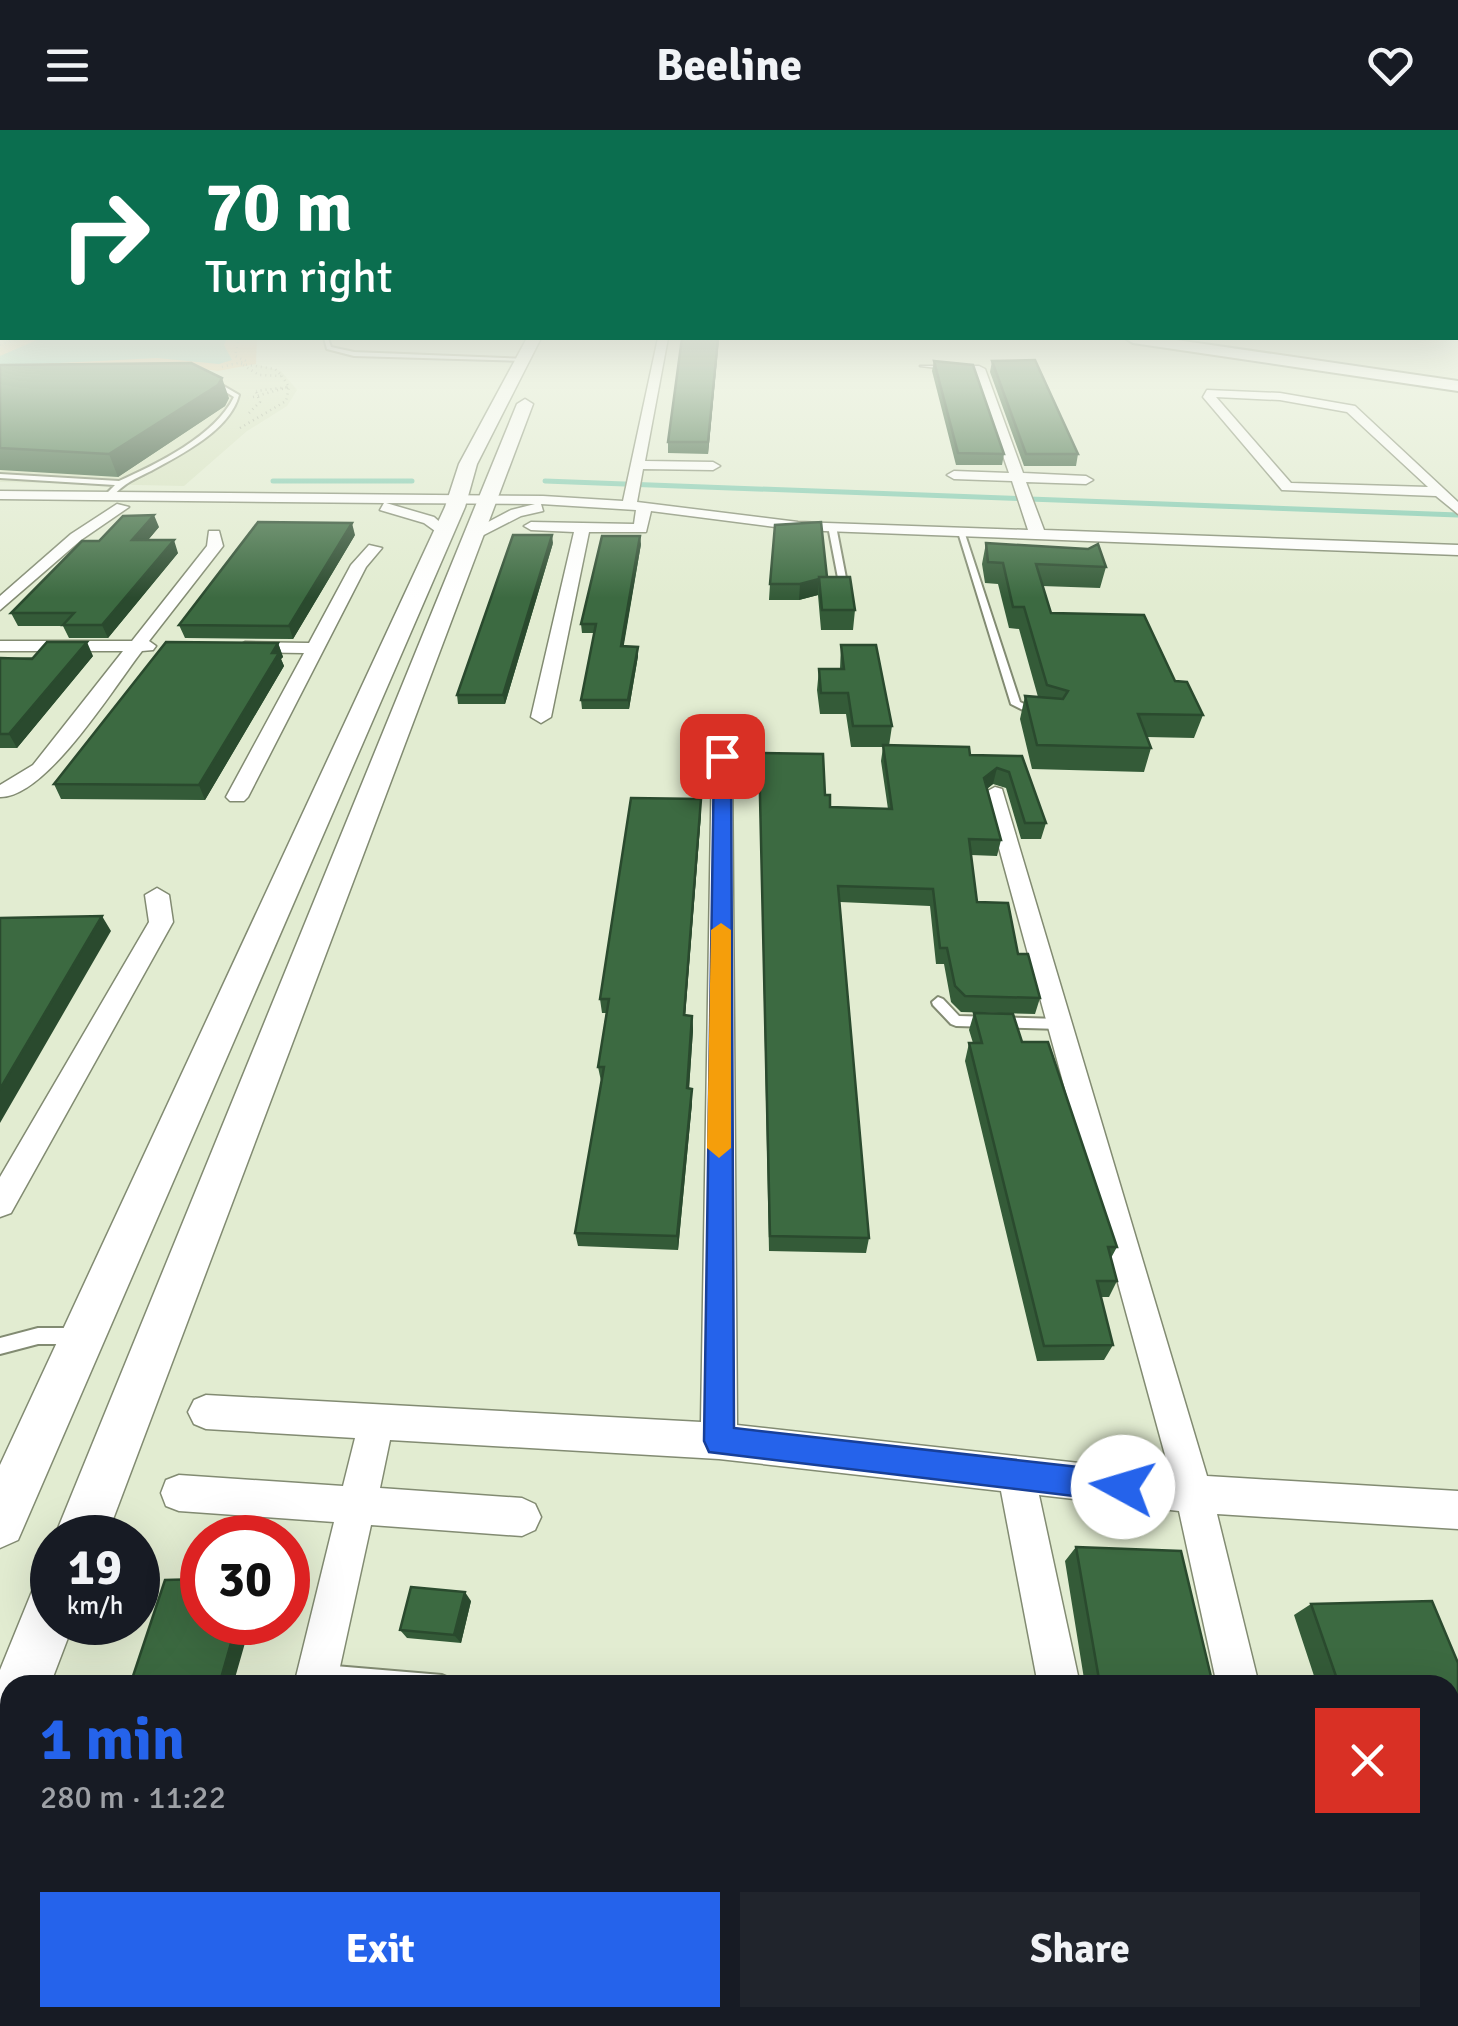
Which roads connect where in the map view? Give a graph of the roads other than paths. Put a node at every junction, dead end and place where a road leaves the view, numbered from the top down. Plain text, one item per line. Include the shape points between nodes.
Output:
1 (219, 421) edge
2 (491, 421) edge
3 (517, 421) edge
4 (646, 421) edge
5 (997, 421) edge
6 (1230, 421) edge
7 (1365, 421) edge
8 (468, 464) junction
9 (638, 464) junction
10 (713, 466) dead end
11 (495, 474) junction
12 (954, 475) dead end
13 (0, 476) edge
14 (1017, 478) junction
15 (1086, 480) dead end
16 (1440, 492) junction
17 (0, 495) edge
18 (117, 495) junction
19 (386, 502) junction
20 (542, 504) junction
21 (0, 505) edge
22 (637, 507) junction
23 (1458, 510) edge
24 (467, 512) junction
25 (530, 526) dead end
26 (832, 526) junction
27 (584, 528) junction
28 (960, 531) junction
29 (214, 534) dead end
30 (1037, 534) junction
31 (374, 548) dead end
32 (1458, 550) edge
33 (968, 558) junction
34 (983, 558) edge
35 (842, 578) edge
36 (0, 605) edge
37 (0, 646) edge
38 (136, 646) junction
39 (176, 646) edge
40 (234, 647) edge
41 (313, 648) junction
42 (541, 716) dead end
43 (1054, 716) edge
44 (722, 756) dead end
45 (4, 792) dead end
46 (995, 793) dead end
47 (237, 797) dead end
48 (158, 894) dead end
49 (938, 1002) dead end
50 (1061, 1024) junction
51 (0, 1204) edge
52 (82, 1336) junction
53 (0, 1346) edge
54 (206, 1412) dead end
55 (376, 1425) junction
56 (719, 1441) junction
57 (1017, 1476) junction
58 (179, 1494) dead end
59 (1194, 1494) junction
60 (358, 1505) junction
61 (1457, 1511) edge
62 (89, 1515) edge
63 (522, 1518) dead end
64 (0, 1522) edge
65 (38, 1645) edge
66 (26, 1675) edge
67 (317, 1675) edge
68 (1057, 1675) edge
69 (1236, 1675) edge

1 - 18 lane
2 - 8 street
3 - 11 street
4 - 9 street
5 - 14 street
6 - 16 street via 1287,488
7 - 16 street
8 - 19 street via 436,486
8 - 24 street
9 - 10 street
9 - 22 street
11 - 20 street
11 - 24 street
12 - 14 street
13 - 18 lane
14 - 15 street
14 - 30 street
16 - 23 street
17 - 18 street
18 - 19 street
18 - 21 street
18 - 36 street
19 - 24 street
19 - 24 street via 429,520
20 - 22 street
20 - 24 street
20 - 24 street via 516,514
22 - 26 street
22 - 27 street via 641,529
24 - 52 street
24 - 62 street
25 - 27 street
26 - 28 street
26 - 35 lane
27 - 42 street
28 - 30 street
28 - 33 lane
29 - 38 street via 215,546
30 - 32 street
31 - 41 street
33 - 34 lane
33 - 43 lane via 1016,704
37 - 38 street
38 - 39 street
38 - 45 street via 40,769
40 - 41 street
41 - 47 street
44 - 56 street
46 - 50 street
48 - 51 street via 161,922
49 - 50 lane via 956,1022
50 - 59 street
52 - 53 lane via 38,1336
52 - 64 street
54 - 55 street
55 - 56 street
55 - 60 street
56 - 57 street
57 - 59 street
57 - 68 street
58 - 60 street
59 - 61 street
59 - 69 street
60 - 63 street
60 - 67 street
65 - 66 street

